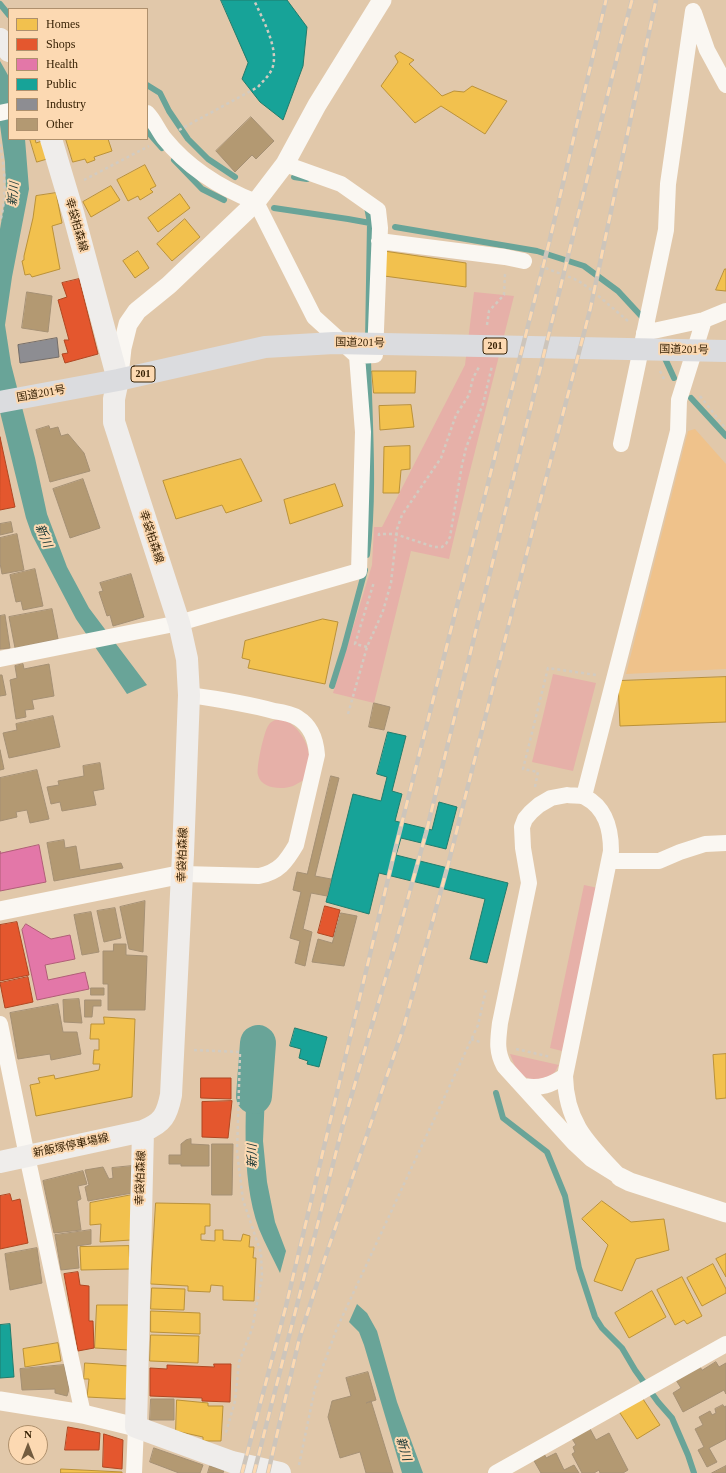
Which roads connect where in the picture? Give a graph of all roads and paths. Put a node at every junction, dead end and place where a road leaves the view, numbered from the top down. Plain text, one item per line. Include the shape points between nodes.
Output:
1 (254, 0) edge
2 (382, 0) edge
3 (694, 5) edge
4 (0, 39) edge
5 (8, 50) edge
6 (726, 85) edge
7 (148, 114) edge
8 (164, 138) junction
9 (51, 140) edge
10 (0, 144) edge
11 (285, 164) junction
12 (66, 190) junction
13 (256, 202) junction
14 (0, 222) edge
15 (379, 241) junction
16 (524, 261) joint
17 (505, 281) dead end
18 (726, 311) edge
19 (704, 320) junction
20 (487, 326) dead end
21 (644, 333) junction
22 (726, 351) edge
23 (357, 356) junction
24 (493, 360) dead end
25 (482, 361) dead end
26 (658, 368) dead end
27 (686, 379) junction
28 (118, 380) junction
29 (668, 387) dead end
30 (10, 400) edge
31 (726, 429) edge
32 (621, 444) dead end
33 (379, 534) dead end
34 (396, 534) junction
35 (375, 577) dead end
36 (179, 623) junction
37 (367, 647) junction
38 (0, 658) edge
39 (599, 675) dead end
40 (189, 695) junction
41 (348, 714) dead end
42 (534, 790) dead end
43 (584, 796) junction
44 (726, 843) edge
45 (609, 861) junction
46 (183, 874) junction
47 (0, 911) edge
48 (487, 987) dead end
49 (0, 1024) edge
50 (516, 1049) dead end
51 (193, 1050) dead end
52 (553, 1057) dead end
53 (565, 1076) junction
54 (524, 1086) junction
55 (143, 1131) junction
56 (27, 1156) junction
57 (0, 1162) edge
58 (620, 1177) junction
59 (726, 1212) edge
60 (726, 1344) edge
61 (0, 1401) edge
62 (83, 1414) junction
63 (136, 1427) junction
64 (217, 1456) junction
65 (290, 1470) edge
66 (134, 1473) edge
67 (496, 1473) edge

1 - 8 path via 272,41 272,68 267,77 258,87
2 - 11 street
3 - 6 street via 708,50
3 - 21 street via 668,184 666,230
4 - 5 main road
7 - 8 street
8 - 12 path
8 - 13 street via 198,172 235,194
9 - 12 main road, 幸袋柏森線
10 - 14 path via 4,163
11 - 13 street
11 - 15 street via 341,184 378,210
12 - 28 main road, 幸袋柏森線
13 - 23 street via 314,317
13 - 28 street via 137,311 128,324
15 - 16 street
15 - 23 street via 375,355
16 - 21 path via 577,280
17 - 20 path via 504,295 489,311
18 - 19 street
19 - 21 street
19 - 27 street
21 - 32 street
22 - 28 highway, 国道201号 / 201 via 334,342 265,347
23 - 36 street via 363,432 359,571
24 - 34 path via 483,404 466,448 450,538 442,547 434,547
25 - 34 path via 473,378 469,395 456,415 441,458 402,515
26 - 29 path
27 - 31 path
27 - 43 street via 679,400 678,431
28 - 30 highway, 国道201号 / 201
28 - 36 main road, 幸袋柏森線 via 114,399 114,422
33 - 34 path
34 - 37 path via 391,583
35 - 37 path via 355,644
36 - 38 street
36 - 40 main road, 幸袋柏森線 via 187,659
37 - 41 path
39 - 42 path via 548,668 523,769 538,772
40 - 46 main road, 幸袋柏森線
40 - 46 street via 248,704 297,717 311,732 317,755 296,845 289,858 276,870 259,876
43 - 45 street via 602,812 609,824 612,836
43 - 54 street via 567,795 551,798 531,812 522,827 529,883 500,1023 498,1046 504,1066
44 - 45 street via 705,844 659,861
45 - 53 street
46 - 47 street
46 - 55 main road, 幸袋柏森線 via 171,1095 162,1120
48 - 65 path via 478,1025 337,1328
49 - 56 street
50 - 52 path
51 - 64 path via 240,1052 237,1152 243,1200 261,1253 262,1277 252,1329 240,1362 235,1401
53 - 54 street via 545,1086
53 - 58 street via 571,1112 579,1131
54 - 58 street via 575,1144 591,1159
55 - 56 main road, 新飯塚停車場線
55 - 63 main road, 幸袋柏森線
56 - 57 main road, 新飯塚停車場線
56 - 62 street
58 - 59 street
60 - 67 street
61 - 62 street
62 - 63 street
63 - 64 main road
63 - 66 street
64 - 65 main road via 232,1462

